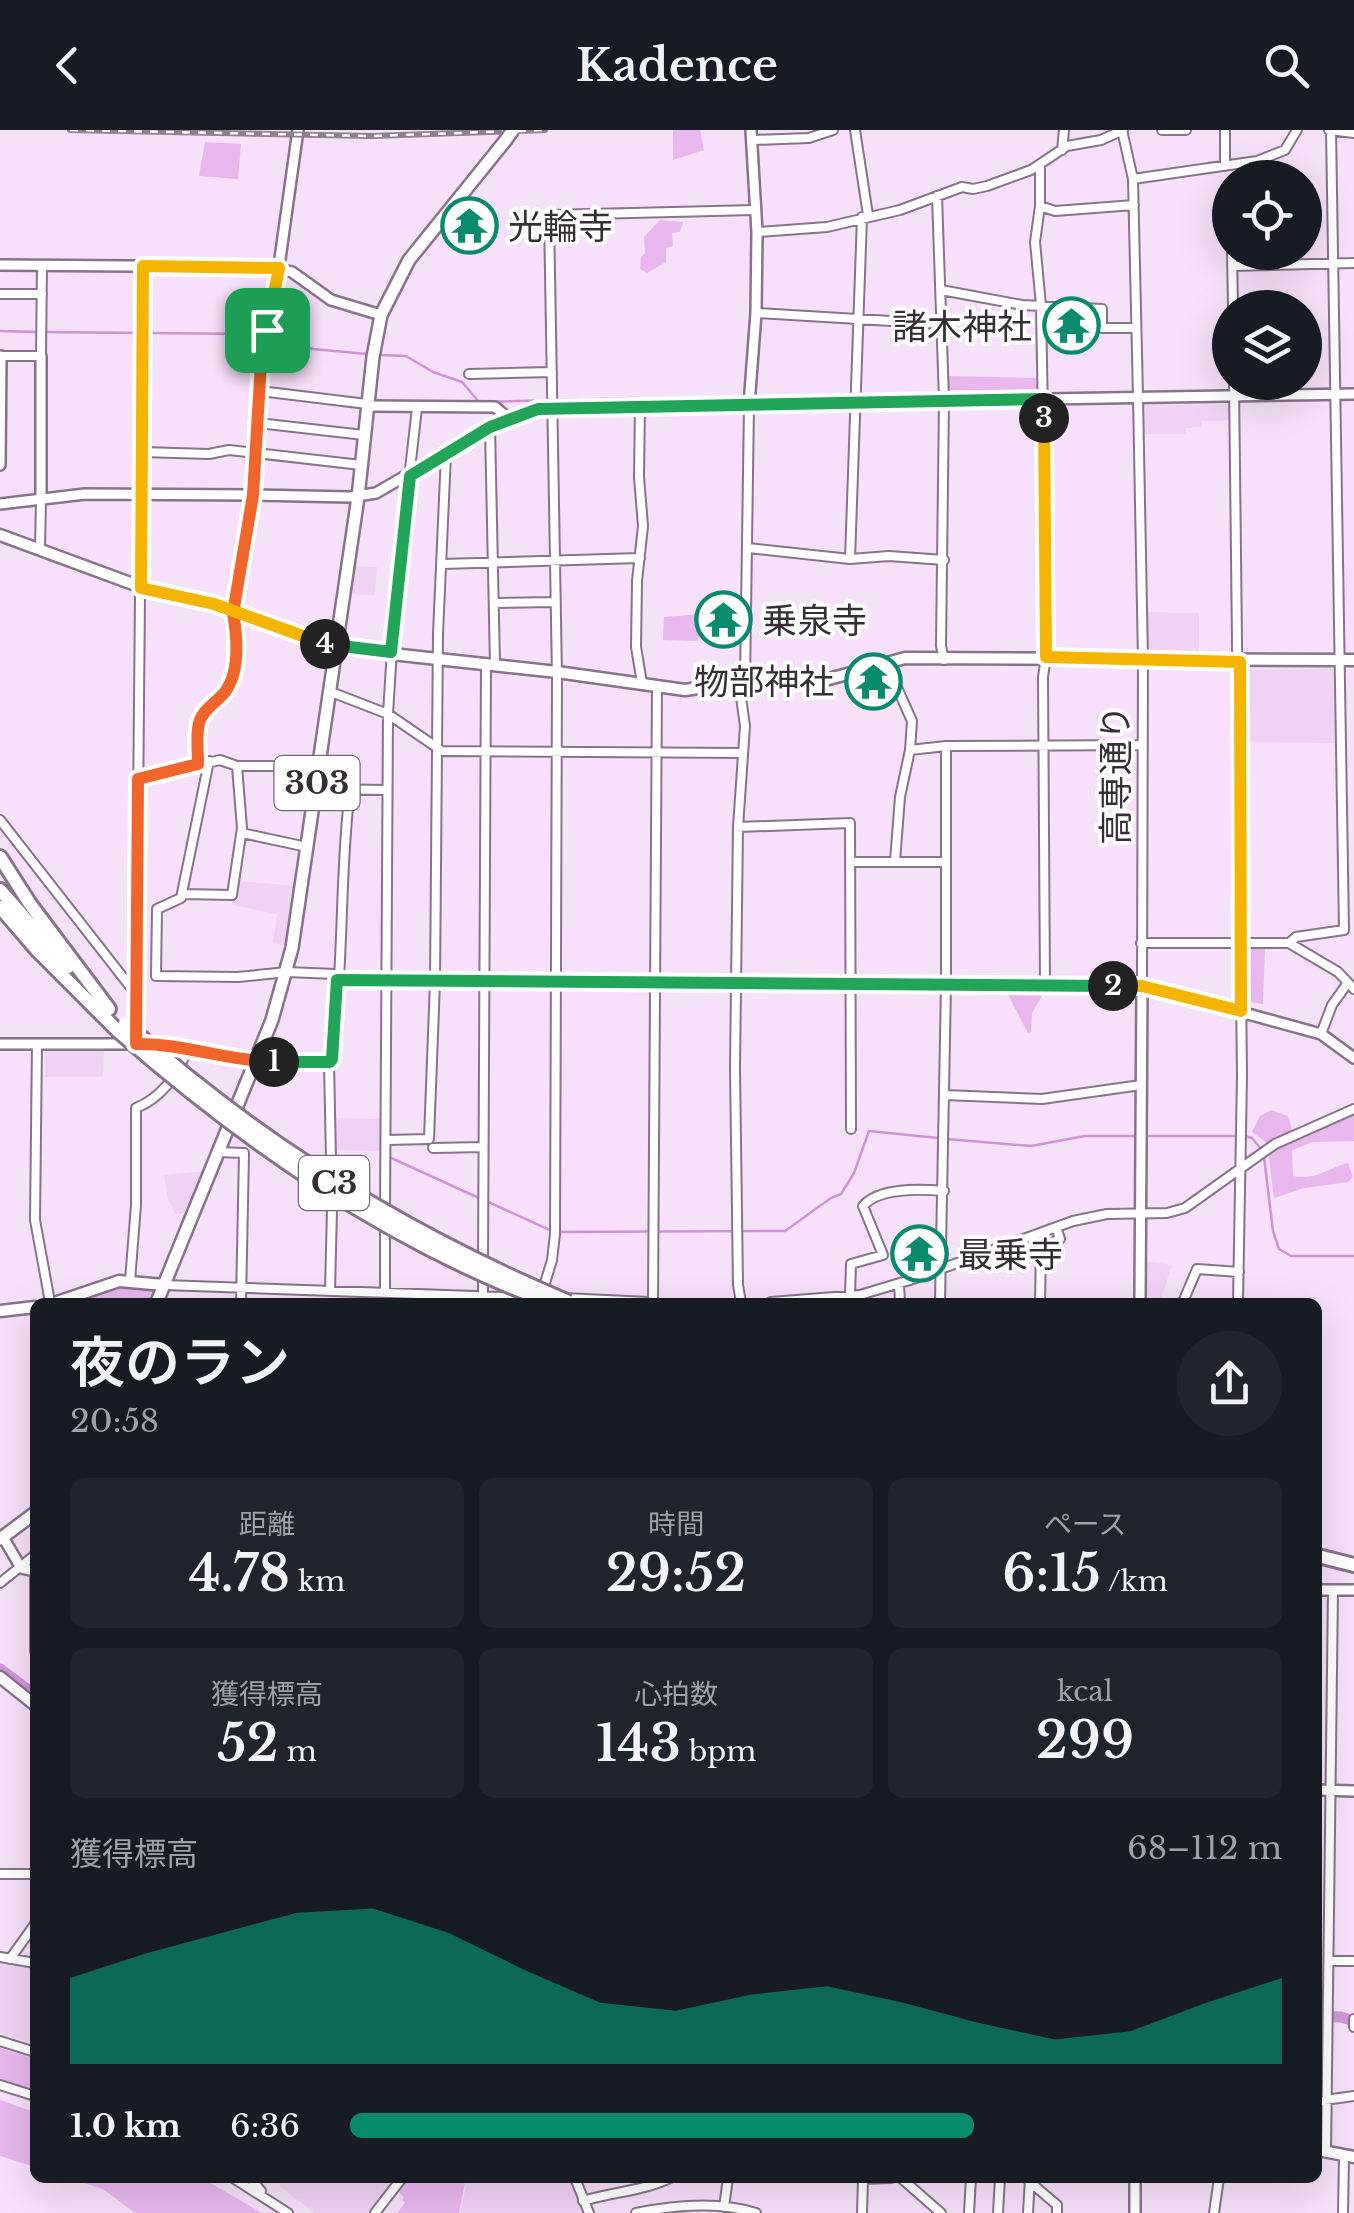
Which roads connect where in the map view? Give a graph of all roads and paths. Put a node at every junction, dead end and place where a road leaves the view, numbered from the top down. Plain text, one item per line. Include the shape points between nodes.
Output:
1 (298, 130) edge
2 (514, 130) edge
3 (833, 130) edge
4 (855, 130) edge
5 (1064, 130) edge
6 (1122, 130) edge
7 (1162, 130) edge
8 (1186, 130) edge
9 (1225, 130) edge
10 (1297, 130) edge
11 (1330, 130) edge
12 (1354, 133) edge
13 (752, 135) edge
14 (1062, 152) junction
15 (1228, 160) edge
16 (1262, 160) edge
17 (1040, 165) junction
18 (1212, 167) edge
19 (1133, 179) junction
20 (937, 196) junction
21 (1134, 205) junction
22 (1040, 206) junction
23 (755, 210) junction
24 (865, 216) junction
25 (756, 232) junction
26 (1322, 263) edge
27 (1334, 263) junction
28 (1354, 264) edge
29 (0, 265) edge
30 (42, 265) junction
31 (143, 266) junction
32 (279, 268) junction
33 (941, 290) junction
34 (0, 294) edge
35 (42, 294) junction
36 (1041, 305) junction
37 (756, 313) junction
38 (382, 315) junction
39 (857, 322) junction
40 (940, 324) junction
41 (1135, 328) junction
42 (0, 356) edge
43 (41, 356) junction
44 (552, 372) junction
45 (469, 374) dead end
46 (260, 391) junction
47 (1322, 394) edge
48 (1335, 394) junction
49 (1354, 394) edge
50 (1212, 397) edge
51 (1138, 398) junction
52 (1044, 399) junction
53 (944, 400) junction
54 (1235, 400) edge
55 (856, 402) junction
56 (552, 403) junction
57 (749, 404) junction
58 (367, 405) junction
59 (640, 405) junction
60 (418, 408) junction
61 (508, 418) junction
62 (258, 423) junction
63 (490, 427) junction
64 (364, 435) junction
65 (142, 452) junction
66 (256, 453) junction
67 (446, 454) junction
68 (0, 464) edge
69 (362, 465) junction
70 (410, 476) junction
71 (142, 494) junction
72 (253, 495) junction
73 (358, 497) junction
74 (41, 498) junction
75 (0, 504) edge
76 (0, 535) edge
77 (748, 548) junction
78 (40, 550) junction
79 (640, 558) junction
80 (555, 560) junction
81 (850, 560) junction
82 (944, 560) junction
83 (493, 562) junction
84 (442, 564) junction
85 (141, 588) junction
86 (555, 602) junction
87 (494, 603) junction
88 (233, 613) junction
89 (337, 648) junction
90 (391, 652) junction
91 (1046, 657) junction
92 (438, 658) junction
93 (891, 660) junction
94 (944, 660) junction
95 (1143, 660) junction
96 (1338, 660) junction
97 (1354, 660) edge
98 (1240, 662) junction
99 (490, 664) junction
100 (557, 672) junction
101 (742, 682) junction
102 (642, 683) junction
103 (657, 685) junction
104 (331, 692) junction
105 (388, 714) junction
106 (1142, 745) junction
107 (946, 746) junction
108 (1045, 746) junction
109 (436, 747) junction
110 (486, 750) junction
111 (557, 750) junction
112 (910, 750) junction
113 (656, 752) junction
114 (743, 753) junction
115 (209, 761) junction
116 (198, 764) junction
117 (237, 766) junction
118 (1354, 767) edge
119 (1340, 768) junction
120 (138, 779) junction
121 (317, 783) junction
122 (350, 790) junction
123 (387, 790) junction
124 (0, 820) edge
125 (738, 827) junction
126 (242, 832) junction
127 (308, 847) junction
128 (0, 857) edge
129 (895, 861) junction
130 (851, 862) junction
131 (945, 862) junction
132 (0, 890) edge
133 (183, 894) junction
134 (2, 911) edge
135 (1240, 943) junction
136 (1289, 943) junction
137 (1141, 944) junction
138 (287, 972) junction
139 (386, 982) junction
140 (434, 982) junction
141 (486, 982) junction
142 (555, 982) junction
143 (657, 983) junction
144 (737, 984) junction
145 (851, 985) junction
146 (946, 985) junction
147 (1045, 986) junction
148 (1142, 986) junction
149 (1350, 986) edge
150 (136, 995) junction
151 (109, 1008) junction
152 (1241, 1011) junction
153 (121, 1027) junction
154 (1321, 1034) junction
155 (0, 1044) edge
156 (37, 1044) junction
157 (136, 1044) junction
158 (187, 1050) junction
159 (1354, 1058) edge
160 (256, 1060) junction
161 (330, 1062) junction
162 (1141, 1085) junction
163 (944, 1095) junction
164 (1354, 1109) edge
165 (851, 1129) dead end
166 (386, 1140) junction
167 (482, 1147) junction
168 (434, 1148) dead end
169 (218, 1152) junction
170 (1240, 1169) junction
171 (944, 1192) junction
172 (1140, 1212) junction
173 (1056, 1227) junction
174 (941, 1270) junction
175 (1239, 1272) junction
176 (130, 1281) junction
177 (900, 1284) junction
178 (164, 1285) junction
179 (241, 1287) junction
180 (330, 1291) junction
181 (341, 1291) junction
182 (385, 1291) junction
183 (850, 1295) junction
184 (483, 1296) junction
185 (53, 1298) edge
186 (66, 1298) edge
187 (159, 1298) edge
188 (241, 1298) edge
189 (341, 1298) edge
190 (441, 1298) edge
191 (502, 1298) edge
192 (537, 1298) edge
193 (545, 1298) edge
194 (560, 1298) edge
195 (651, 1298) edge
196 (740, 1298) edge
197 (816, 1298) edge
198 (900, 1298) edge
199 (940, 1298) edge
200 (1040, 1298) edge
201 (1142, 1298) edge
202 (1185, 1298) edge
203 (1238, 1298) edge
204 (30, 1308) edge
205 (0, 1311) edge
206 (30, 1516) edge
207 (1, 1535) edge
208 (1322, 1557) edge
209 (30, 1560) edge
210 (1354, 1565) edge
211 (21, 1568) junction
212 (30, 1570) edge
213 (0, 1583) edge
214 (1322, 1590) edge
215 (1333, 1590) junction
216 (1354, 1590) edge
217 (0, 1676) edge
218 (30, 1701) edge
219 (1322, 1790) edge
220 (1332, 1790) junction
221 (1354, 1791) edge
222 (0, 1874) edge
223 (30, 1874) edge
224 (1322, 1913) edge
225 (1331, 1913) junction
226 (30, 1931) edge
227 (0, 1957) edge
228 (10, 1959) junction
229 (1330, 1961) junction
230 (1354, 1961) edge
231 (30, 1962) edge
232 (1328, 2018) junction
233 (1322, 2019) edge
234 (1354, 2019) edge
235 (1354, 2027) edge
236 (0, 2041) edge
237 (30, 2050) edge
238 (0, 2086) edge
239 (30, 2095) edge
240 (1354, 2096) edge
241 (1328, 2099) junction
242 (1322, 2100) edge
243 (1322, 2151) edge
244 (1349, 2156) edge
245 (242, 2183) edge
246 (254, 2183) edge
247 (398, 2183) edge
248 (577, 2183) edge
249 (639, 2183) edge
250 (657, 2183) edge
251 (727, 2183) edge
252 (861, 2183) edge
253 (908, 2183) edge
254 (971, 2183) edge
255 (1000, 2183) edge
256 (1030, 2183) edge
257 (1033, 2183) edge
258 (1136, 2183) edge
259 (1218, 2183) edge
260 (638, 2190) junction
261 (263, 2194) junction
262 (583, 2201) junction
263 (724, 2207) junction
264 (288, 2213) edge
265 (375, 2213) edge
266 (589, 2213) edge
267 (636, 2213) edge
268 (756, 2213) edge
269 (862, 2213) edge
270 (941, 2213) edge
271 (969, 2213) edge
272 (998, 2213) edge
273 (1028, 2213) edge
274 (1057, 2213) edge
275 (1136, 2213) edge
276 (1214, 2213) edge
277 (1343, 2213) edge

1 - 32 street
2 - 38 highway, 303, bridge via 410,260
3 - 13 street via 809,138
4 - 24 street
5 - 14 street
6 - 14 street
6 - 19 street, 高専通り
7 - 8 street
9 - 15 street
10 - 16 street via 1285,150
11 - 12 street
11 - 27 street
13 - 23 street
14 - 17 street
17 - 20 street
17 - 22 street
18 - 19 street
19 - 21 street, 高専通り
20 - 24 street
20 - 33 street
21 - 22 street via 1055,211
21 - 41 street, 高専通り
22 - 36 street via 1034,242
23 - 25 street
23 - 44 street via 549,215
24 - 25 street via 827,227
24 - 39 street
25 - 37 street
26 - 27 street
27 - 28 street
27 - 48 street
29 - 30 street
30 - 31 street
30 - 35 street
31 - 32 street
31 - 65 street
32 - 38 street via 338,303
32 - 46 street
33 - 36 street
33 - 40 street
34 - 35 street
35 - 43 street
36 - 41 street via 1102,309 1102,328
36 - 52 street
37 - 39 street
37 - 57 street
38 - 58 highway, 303
39 - 40 street
39 - 55 street
40 - 53 street
41 - 51 street, 高専通り
42 - 43 street
42 - 68 street
43 - 74 street
44 - 45 street
44 - 56 street
46 - 58 street
46 - 62 street
47 - 48 street
48 - 49 street
48 - 96 street
50 - 51 street
51 - 52 street
51 - 95 street, 高専通り
52 - 53 street
52 - 91 street
53 - 55 street
53 - 82 street
54 - 98 street
55 - 57 street
55 - 81 street
56 - 59 street
56 - 61 street
56 - 80 street
57 - 59 street
57 - 77 street
58 - 60 street
58 - 64 highway, 303
59 - 79 street
60 - 61 street via 495,408
60 - 70 street
61 - 63 street
62 - 64 street
62 - 66 street
63 - 67 street
63 - 83 street
64 - 69 highway, 303
65 - 66 street
65 - 71 street
66 - 69 street
66 - 72 street
67 - 70 street
67 - 84 street
69 - 73 highway, 303
70 - 73 street
70 - 90 street
71 - 72 street
71 - 74 street
71 - 85 street
72 - 73 street
72 - 88 street
73 - 89 highway, 303
74 - 75 street
74 - 78 street
76 - 78 main road
77 - 81 street
77 - 101 street
78 - 85 main road
79 - 80 street
79 - 102 street via 636,647
80 - 83 street
80 - 86 street
81 - 82 street
82 - 94 street
83 - 84 street
83 - 87 street
84 - 92 street
85 - 88 main road
85 - 120 street
86 - 87 street
86 - 100 street
87 - 99 street
88 - 89 main road
88 - 116 street via 234,675 199,724
89 - 90 main road
89 - 104 highway, 303
90 - 92 main road
90 - 105 street
91 - 94 main road
91 - 95 main road
91 - 108 street
92 - 99 main road
92 - 109 street
93 - 94 main road
93 - 101 main road via 829,679
93 - 112 street via 912,721
95 - 98 main road
95 - 106 street, 高専通り
96 - 97 main road
96 - 98 main road
96 - 119 street
98 - 135 street
99 - 100 main road
99 - 110 street
100 - 102 main road
100 - 111 street
101 - 103 main road via 685,690
101 - 114 street
102 - 103 main road
103 - 113 street
104 - 105 street
104 - 121 highway, 303
105 - 109 street
105 - 123 street
106 - 108 street
106 - 137 street, 高専通り
107 - 108 street
107 - 112 street
107 - 131 street
108 - 147 street
109 - 110 street
109 - 140 street
110 - 111 street
110 - 141 street
111 - 113 street
111 - 142 street
112 - 129 street
113 - 114 street
113 - 143 street
114 - 125 street
115 - 116 street
115 - 117 street
115 - 133 street
116 - 120 street
117 - 121 street via 273,766
117 - 126 street
118 - 119 street
119 - 136 street via 1344,930
120 - 150 street
121 - 122 street
121 - 127 highway, 303
122 - 123 street
122 - 138 street via 338,977
123 - 139 street
124 - 150 street
125 - 130 street via 850,824
125 - 144 street
126 - 127 street
126 - 133 street via 232,894
127 - 138 highway, 303
128 - 151 highway
129 - 130 street
129 - 131 street
130 - 145 street
131 - 146 street
132 - 151 highway, C3
133 - 138 street via 157,909 156,976
134 - 153 highway, C3
135 - 136 street
135 - 137 street
135 - 152 street
136 - 149 street
137 - 148 street, 高専通り
138 - 160 highway, 303
139 - 140 street
139 - 161 street via 337,980
139 - 166 street
140 - 141 street
140 - 166 street via 428,1139
141 - 142 street
141 - 167 street
142 - 143 street
142 - 193 street via 555,1234
143 - 144 street
143 - 195 street
144 - 145 street
144 - 196 street
145 - 146 street
145 - 165 street
146 - 147 street
146 - 163 street
147 - 148 street
148 - 152 street
148 - 162 street, 高専通り
149 - 154 street via 1332,1005
150 - 157 street
151 - 153 highway, C3
152 - 154 street
152 - 170 street
153 - 192 highway, C3, bridge via 201,1102 300,1174 452,1260
153 - 194 highway, C3, bridge via 331,1181 456,1251
154 - 159 street
155 - 156 street
156 - 157 street
156 - 185 street via 36,1220
157 - 158 street
158 - 160 street
158 - 176 street via 158,1095 136,1108
160 - 161 street
160 - 169 highway, 303
161 - 180 street
162 - 163 street via 1042,1099
162 - 172 street, 高専通り
163 - 171 street
164 - 170 street via 1275,1144
166 - 182 street
167 - 168 street
167 - 184 street
169 - 178 highway, 303
169 - 179 street via 244,1153
170 - 172 street via 1185,1208
170 - 175 street
171 - 174 street
171 - 183 street via 920,1189 869,1199 863,1206 883,1255 851,1264
172 - 173 street
172 - 201 street, 高専通り
173 - 174 street
173 - 200 street via 1060,1240 1041,1248
174 - 177 street
174 - 199 street
175 - 202 street via 1197,1268
175 - 203 street
176 - 178 main road
176 - 186 main road
177 - 183 street
177 - 198 street
178 - 179 street
178 - 187 highway, 303
179 - 180 street
179 - 188 street
180 - 181 street
181 - 182 street
181 - 189 street
182 - 190 street
183 - 197 street
184 - 190 street
184 - 191 street
204 - 205 main road
206 - 207 highway
207 - 211 street
208 - 210 highway
209 - 211 street
211 - 212 street
211 - 213 street
214 - 215 street
215 - 216 street
215 - 220 street
217 - 218 main road
219 - 220 street
220 - 221 street
220 - 225 street
222 - 223 street
224 - 225 street
225 - 229 street
226 - 228 street
227 - 228 street
228 - 231 street
229 - 230 street
229 - 232 street
232 - 233 street
232 - 241 street
234 - 235 street
236 - 237 street
238 - 239 street
240 - 241 street
241 - 242 street
241 - 243 street
243 - 244 main road
244 - 277 street
245 - 261 street
246 - 261 street
247 - 265 street
248 - 262 street
249 - 260 street
250 - 260 street
251 - 263 street
252 - 269 street
253 - 270 street
254 - 271 street
255 - 272 street
256 - 273 street
257 - 274 street
258 - 275 street
259 - 276 street
260 - 262 street
261 - 264 street
262 - 266 street
263 - 267 street
263 - 268 street

